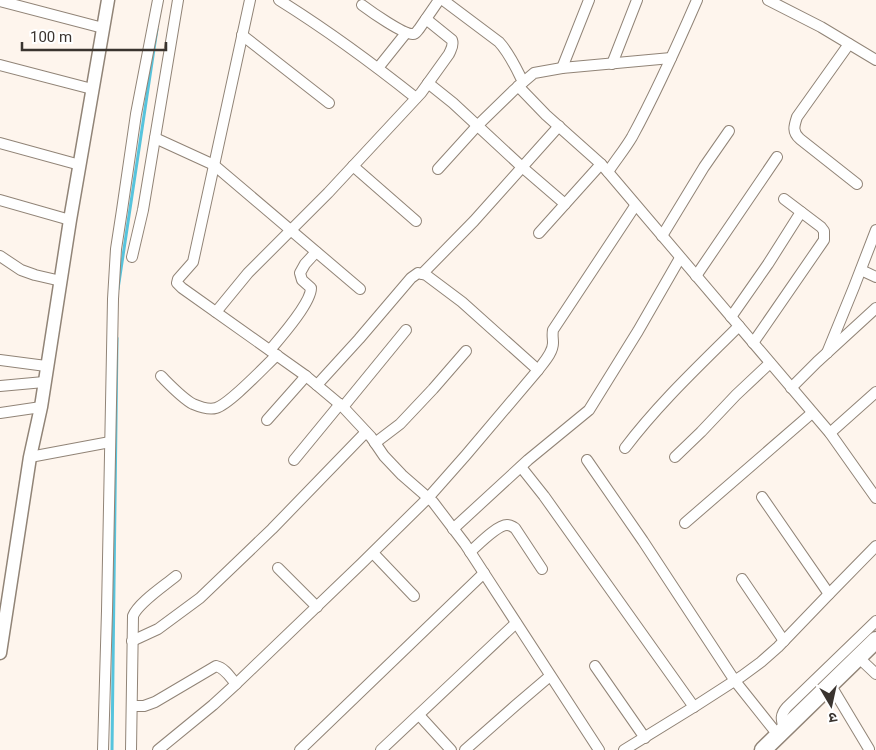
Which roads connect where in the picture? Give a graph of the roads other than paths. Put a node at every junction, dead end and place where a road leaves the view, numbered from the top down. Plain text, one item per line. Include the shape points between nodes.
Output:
1 (108, 0) edge
2 (158, 0) edge
3 (178, 0) edge
4 (250, 0) edge
5 (279, 0) edge
6 (439, 0) edge
7 (443, 0) edge
8 (589, 0) edge
9 (637, 0) edge
10 (697, 0) edge
11 (768, 0) edge
12 (0, 1) edge
13 (362, 5) dead end
14 (426, 19) junction
15 (103, 28) junction
16 (406, 33) junction
17 (242, 35) junction
18 (849, 44) junction
19 (671, 58) junction
20 (876, 60) edge
21 (612, 64) junction
22 (0, 65) edge
23 (378, 68) junction
24 (562, 68) junction
25 (428, 83) junction
26 (521, 84) junction
27 (92, 89) junction
28 (416, 98) junction
29 (329, 103) dead end
30 (477, 126) junction
31 (559, 126) junction
32 (729, 131) dead end
33 (155, 138) junction
34 (0, 142) edge
35 (777, 157) dead end
36 (80, 165) junction
37 (214, 165) junction
38 (353, 166) junction
39 (522, 167) junction
40 (604, 168) junction
41 (438, 169) dead end
42 (856, 184) dead end
43 (784, 199) dead end
44 (0, 200) edge
45 (565, 204) junction
46 (635, 206) junction
47 (801, 212) junction
48 (70, 220) junction
49 (416, 221) dead end
50 (290, 230) junction
51 (876, 230) edge
52 (539, 233) dead end
53 (662, 236) junction
54 (316, 252) junction
55 (0, 256) edge
56 (132, 257) dead end
57 (680, 258) junction
58 (860, 270) junction
59 (422, 274) junction
60 (696, 276) junction
61 (876, 277) edge
62 (61, 281) junction
63 (360, 289) dead end
64 (876, 308) edge
65 (216, 312) junction
66 (731, 317) junction
67 (739, 326) junction
68 (406, 330) dead end
69 (753, 343) junction
70 (466, 351) dead end
71 (274, 352) junction
72 (827, 353) junction
73 (0, 360) edge
74 (770, 363) junction
75 (46, 366) junction
76 (538, 370) junction
77 (161, 376) dead end
78 (306, 376) junction
79 (44, 382) junction
80 (317, 384) junction
81 (0, 386) edge
82 (791, 388) junction
83 (876, 392) edge
84 (341, 406) junction
85 (41, 407) junction
86 (0, 413) edge
87 (812, 413) junction
88 (267, 420) dead end
89 (366, 432) junction
90 (830, 433) junction
91 (110, 442) junction
92 (375, 443) junction
93 (625, 448) dead end
94 (30, 457) junction
95 (675, 457) dead end
96 (294, 460) dead end
97 (587, 460) dead end
98 (521, 467) junction
99 (874, 491) edge
100 (762, 497) dead end
101 (428, 498) junction
102 (685, 523) dead end
103 (453, 529) junction
104 (876, 546) edge
105 (470, 552) junction
106 (373, 553) junction
107 (278, 568) dead end
108 (542, 569) dead end
109 (484, 573) junction
110 (176, 576) dead end
111 (742, 579) dead end
112 (828, 594) junction
113 (414, 596) dead end
114 (317, 606) junction
115 (876, 621) edge
116 (516, 623) junction
117 (876, 640) edge
118 (132, 641) junction
119 (784, 641) junction
120 (0, 652) edge
121 (858, 657) junction
122 (595, 666) dead end
123 (876, 674) edge
124 (550, 676) junction
125 (735, 681) junction
126 (236, 684) junction
127 (830, 684) junction
128 (132, 706) junction
129 (694, 707) junction
130 (419, 714) junction
131 (781, 732) junction
132 (645, 738) junction
133 (869, 748) dead end
134 (103, 750) edge
135 (131, 750) edge
136 (158, 750) edge
137 (300, 750) edge
138 (381, 750) edge
139 (451, 750) edge
140 (465, 750) edge
141 (599, 750) edge
142 (624, 750) edge
143 (763, 750) edge

1 - 15 street
2 - 91 street via 136,114 116,249
3 - 33 street
4 - 17 street
5 - 23 street
6 - 14 street
7 - 26 street via 505,48
8 - 24 street
9 - 21 street
10 - 19 street
11 - 18 street
12 - 15 street
13 - 16 street
14 - 16 street via 415,33
14 - 25 street via 453,43
15 - 27 street
16 - 23 street
17 - 29 street
17 - 37 street
18 - 20 street
18 - 42 street via 797,117 794,130 800,139
19 - 21 street
19 - 40 street via 631,139
21 - 24 street
22 - 27 street
23 - 28 street
24 - 26 street via 534,73
25 - 28 street
25 - 30 street
26 - 30 street
26 - 31 street via 534,103
27 - 36 street
28 - 38 street
30 - 39 street
30 - 41 street
31 - 39 street
31 - 40 street
32 - 53 street
33 - 37 street
33 - 56 street
34 - 36 street
35 - 60 street
36 - 48 street
37 - 50 street
37 - 65 street via 192,262 178,283
38 - 49 street
38 - 50 street
39 - 45 street
39 - 59 street
40 - 45 street
40 - 46 street
43 - 47 street
44 - 48 street
45 - 52 street
46 - 53 street
46 - 76 street via 553,330 552,348
47 - 66 street
47 - 69 street via 821,226 824,240
48 - 62 street
50 - 54 street
50 - 65 street
51 - 58 street
53 - 57 street
54 - 63 street
54 - 71 street via 300,273 302,280 311,288 309,297
55 - 62 street via 20,270
57 - 60 street
57 - 98 street via 590,410
58 - 61 street
58 - 72 street
59 - 76 street via 462,302
59 - 80 street via 411,278
60 - 66 street
62 - 75 street
64 - 72 street
65 - 71 street
66 - 67 street
67 - 69 street
67 - 93 street via 654,412
68 - 84 street
69 - 74 street
70 - 92 street via 400,424
71 - 77 street via 227,401 215,408 192,404
71 - 78 street
72 - 82 street
73 - 75 street
74 - 82 street
74 - 95 street
75 - 79 street
76 - 101 street
78 - 80 street
78 - 88 street
79 - 81 street
79 - 85 street
80 - 84 street
82 - 87 street
83 - 90 street
84 - 89 street
84 - 96 street
85 - 86 street
85 - 94 street
87 - 90 street
87 - 102 street
89 - 92 street
89 - 118 street via 200,598 158,629
90 - 99 street
91 - 94 street
91 - 134 street
92 - 101 street via 402,475
94 - 120 street
97 - 125 street
98 - 103 street
98 - 129 street
100 - 112 street
101 - 103 street
101 - 106 street
103 - 105 street
104 - 112 street
105 - 108 street via 499,528 510,525
105 - 109 street
106 - 113 street
106 - 114 street
107 - 114 street
109 - 116 street
109 - 137 street
110 - 118 street via 134,612
111 - 119 street
112 - 119 street
114 - 126 street
115 - 131 street via 782,712
116 - 124 street
116 - 130 street
117 - 121 main road
118 - 128 street
119 - 125 street
121 - 123 street
121 - 127 main road
122 - 132 street
124 - 140 street
124 - 141 street
125 - 129 street
125 - 131 street
126 - 128 street via 216,666 155,702
126 - 136 street
127 - 131 main road
127 - 133 street
128 - 135 street
129 - 132 street
130 - 138 street
130 - 139 street
131 - 143 main road
132 - 142 street

